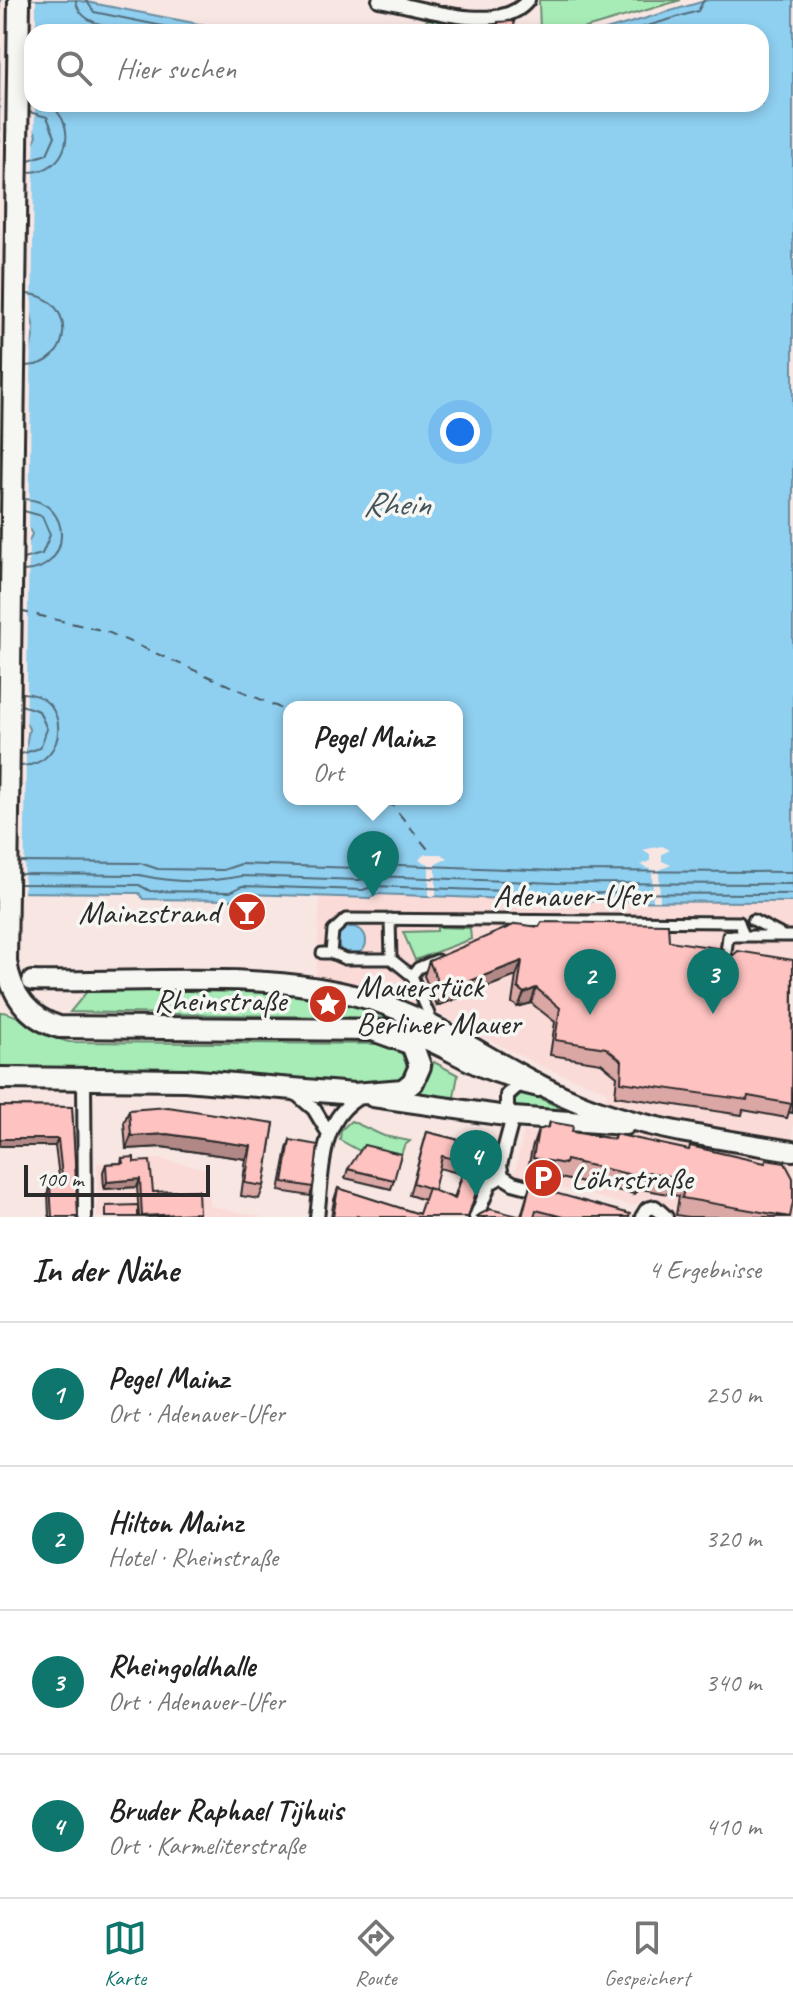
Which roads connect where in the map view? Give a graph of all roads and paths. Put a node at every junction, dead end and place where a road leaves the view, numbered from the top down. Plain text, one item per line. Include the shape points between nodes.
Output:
1 (19, 0) edge
2 (379, 0) edge
3 (528, 0) edge
4 (390, 919) junction
5 (537, 920) junction
6 (753, 920) dead end
7 (500, 935) edge
8 (744, 936) junction
9 (788, 936) edge
10 (446, 957) edge
11 (391, 959) junction
12 (6, 962) junction
13 (725, 965) edge
14 (415, 972) junction
15 (32, 981) dead end
16 (0, 983) edge
17 (429, 1014) dead end
18 (373, 1030) junction
19 (0, 1078) edge
20 (84, 1079) junction
21 (527, 1083) junction
22 (286, 1087) junction
23 (358, 1094) junction
24 (513, 1117) junction
25 (660, 1127) junction
26 (329, 1134) junction
27 (793, 1151) edge
28 (502, 1176) junction
29 (564, 1198) edge
30 (85, 1217) edge
31 (317, 1217) edge
32 (476, 1217) edge
33 (642, 1217) edge
34 (666, 1217) edge

1 - 12 main road
2 - 3 street via 484,19 519,11
4 - 5 street, Adenauer-Ufer
4 - 11 street
4 - 11 street, Adenauer-Ufer via 340,922 326,953 345,959
5 - 7 street
5 - 8 street, Adenauer-Ufer via 739,922
6 - 9 street, Adenauer-Ufer
8 - 9 street, Adenauer-Ufer
8 - 13 street via 728,936
10 - 14 street
11 - 14 street
12 - 16 main road
12 - 18 main road, Rheinstraße via 21,1002 40,1020 59,1027
14 - 17 street
15 - 21 main road, Rheinstraße via 273,982 338,991 429,1023
18 - 21 main road via 413,1033 485,1069
18 - 23 main road, Rheinstraße via 412,1044 419,1072 403,1090
19 - 20 main road, Rheinstraße
20 - 22 main road, Rheinstraße
20 - 30 street
21 - 24 street via 506,1099
21 - 25 main road, Rheinstraße
22 - 23 main road, Rheinstraße
22 - 26 street via 314,1109
23 - 24 main road, Rheinstraße
23 - 26 street via 342,1108
24 - 25 main road, Rheinstraße
24 - 28 street
25 - 27 main road, Rheinstraße
26 - 31 street
28 - 29 street
28 - 32 street via 490,1183
33 - 34 street via 655,1207

